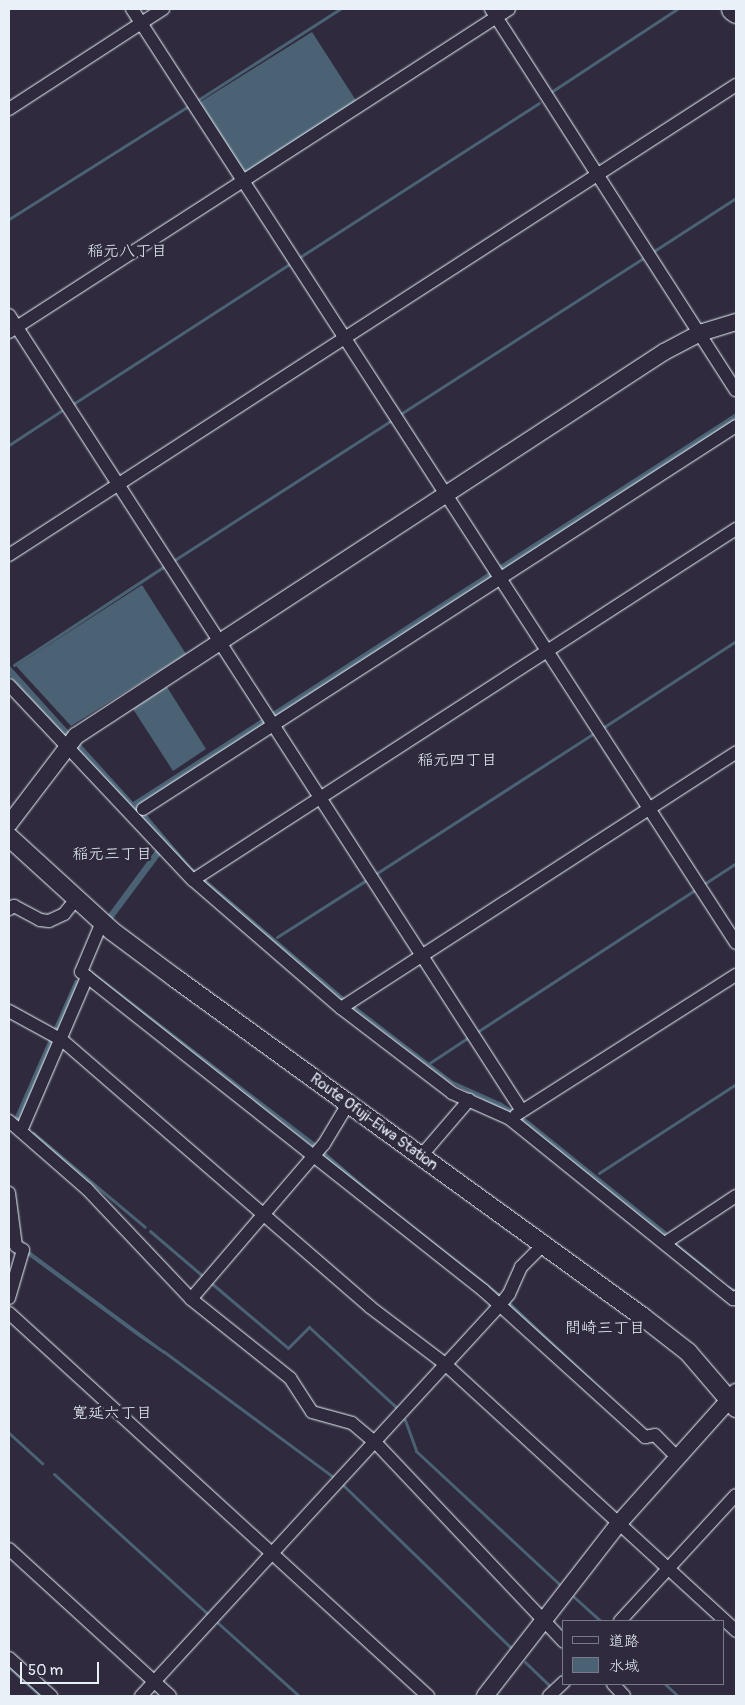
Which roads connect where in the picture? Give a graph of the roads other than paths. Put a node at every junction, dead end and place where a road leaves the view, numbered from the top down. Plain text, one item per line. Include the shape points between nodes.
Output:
1 (132, 9) edge
2 (163, 9) edge
3 (509, 9) edge
4 (732, 9) edge
5 (736, 12) edge
6 (494, 13) edge
7 (141, 23) junction
8 (736, 85) edge
9 (9, 109) edge
10 (596, 175) junction
11 (244, 180) junction
12 (9, 315) edge
13 (736, 322) edge
14 (13, 329) edge
15 (700, 333) junction
16 (346, 338) junction
17 (736, 390) edge
18 (736, 426) edge
19 (118, 485) junction
20 (446, 492) junction
21 (736, 529) edge
22 (9, 555) edge
23 (498, 574) junction
24 (219, 640) junction
25 (548, 651) junction
26 (9, 685) edge
27 (271, 721) junction
28 (70, 742) junction
29 (736, 752) edge
30 (320, 797) junction
31 (649, 807) junction
32 (143, 809) dead end
33 (9, 824) edge
34 (9, 837) edge
35 (198, 878) junction
36 (76, 899) junction
37 (9, 909) edge
38 (102, 922) junction
39 (736, 944) edge
40 (421, 953) junction
41 (736, 975) edge
42 (87, 977) junction
43 (346, 1005) junction
44 (9, 1010) edge
45 (9, 1017) edge
46 (56, 1037) junction
47 (468, 1100) junction
48 (348, 1104) junction
49 (516, 1115) junction
50 (13, 1128) edge
51 (316, 1155) junction
52 (421, 1156) junction
53 (9, 1193) edge
54 (736, 1196) edge
55 (264, 1214) junction
56 (665, 1243) junction
57 (543, 1245) junction
58 (736, 1297) edge
59 (9, 1298) edge
60 (191, 1299) junction
61 (502, 1302) junction
62 (9, 1312) edge
63 (446, 1364) junction
64 (734, 1400) edge
65 (375, 1442) junction
66 (678, 1457) junction
67 (736, 1495) edge
68 (620, 1522) junction
69 (9, 1549) edge
70 (272, 1555) junction
71 (669, 1567) junction
72 (543, 1620) junction
73 (621, 1620) edge
74 (724, 1620) edge
75 (725, 1620) edge
76 (736, 1631) edge
77 (562, 1640) edge
78 (9, 1658) edge
79 (154, 1682) junction
80 (562, 1684) edge
81 (614, 1685) edge
82 (51, 1696) edge
83 (141, 1696) edge
84 (170, 1696) edge
85 (428, 1696) edge
86 (485, 1696) edge
87 (549, 1696) edge
88 (624, 1696) edge

1 - 7 street
2 - 7 street
3 - 6 street
4 - 5 highway
6 - 10 street
6 - 11 street
7 - 9 street
7 - 11 street
8 - 10 street
10 - 15 street
10 - 16 street
11 - 14 street
11 - 16 street
12 - 14 street
13 - 15 street
14 - 19 street
15 - 17 street
15 - 20 street via 664,352
16 - 19 street
16 - 20 street
18 - 23 street
19 - 22 street
19 - 24 street
20 - 23 street
20 - 24 street
21 - 25 street
23 - 25 street
23 - 27 street
24 - 27 street
24 - 28 street
25 - 30 street
25 - 31 street
26 - 28 street
27 - 30 street
27 - 32 street
28 - 33 street
28 - 35 street via 157,844
29 - 31 street
30 - 35 street
30 - 40 street
31 - 39 street
31 - 40 street
34 - 36 main road, Route Ofuji-Eiwa Station
35 - 43 street
36 - 37 street via 64,914 49,920 40,920 14,906
36 - 38 main road, Route Ofuji-Eiwa Station
38 - 42 street via 81,972
38 - 48 main road, Route Ofuji-Eiwa Station
40 - 43 street
40 - 49 street
41 - 49 street
42 - 46 street
42 - 51 street
43 - 47 street via 452,1093
44 - 45 street
44 - 46 street
46 - 50 street
46 - 55 street
47 - 49 street
47 - 52 street
48 - 51 street
48 - 52 main road, Route Ofuji-Eiwa Station
49 - 56 street
50 - 60 street via 94,1196
51 - 55 street
51 - 61 street
52 - 57 main road, Route Ofuji-Eiwa Station
53 - 59 street via 16,1246 23,1250
54 - 56 street
55 - 60 street
55 - 63 street via 370,1307
56 - 58 street via 733,1299
57 - 61 street via 521,1267
57 - 64 main road, Route Ofuji-Eiwa Station via 688,1352
60 - 65 street via 290,1378 312,1412 352,1423
61 - 63 street
61 - 66 street via 645,1437 655,1436
62 - 70 street
63 - 65 street
63 - 68 street
64 - 66 street
65 - 70 street
65 - 72 street
66 - 68 street
67 - 71 street
68 - 71 street
68 - 72 street
69 - 79 street
70 - 79 street
70 - 85 street
71 - 73 street
71 - 74 street
72 - 77 street
72 - 86 street
75 - 76 street
78 - 82 street
79 - 83 street
79 - 84 street
80 - 87 street
81 - 88 street

